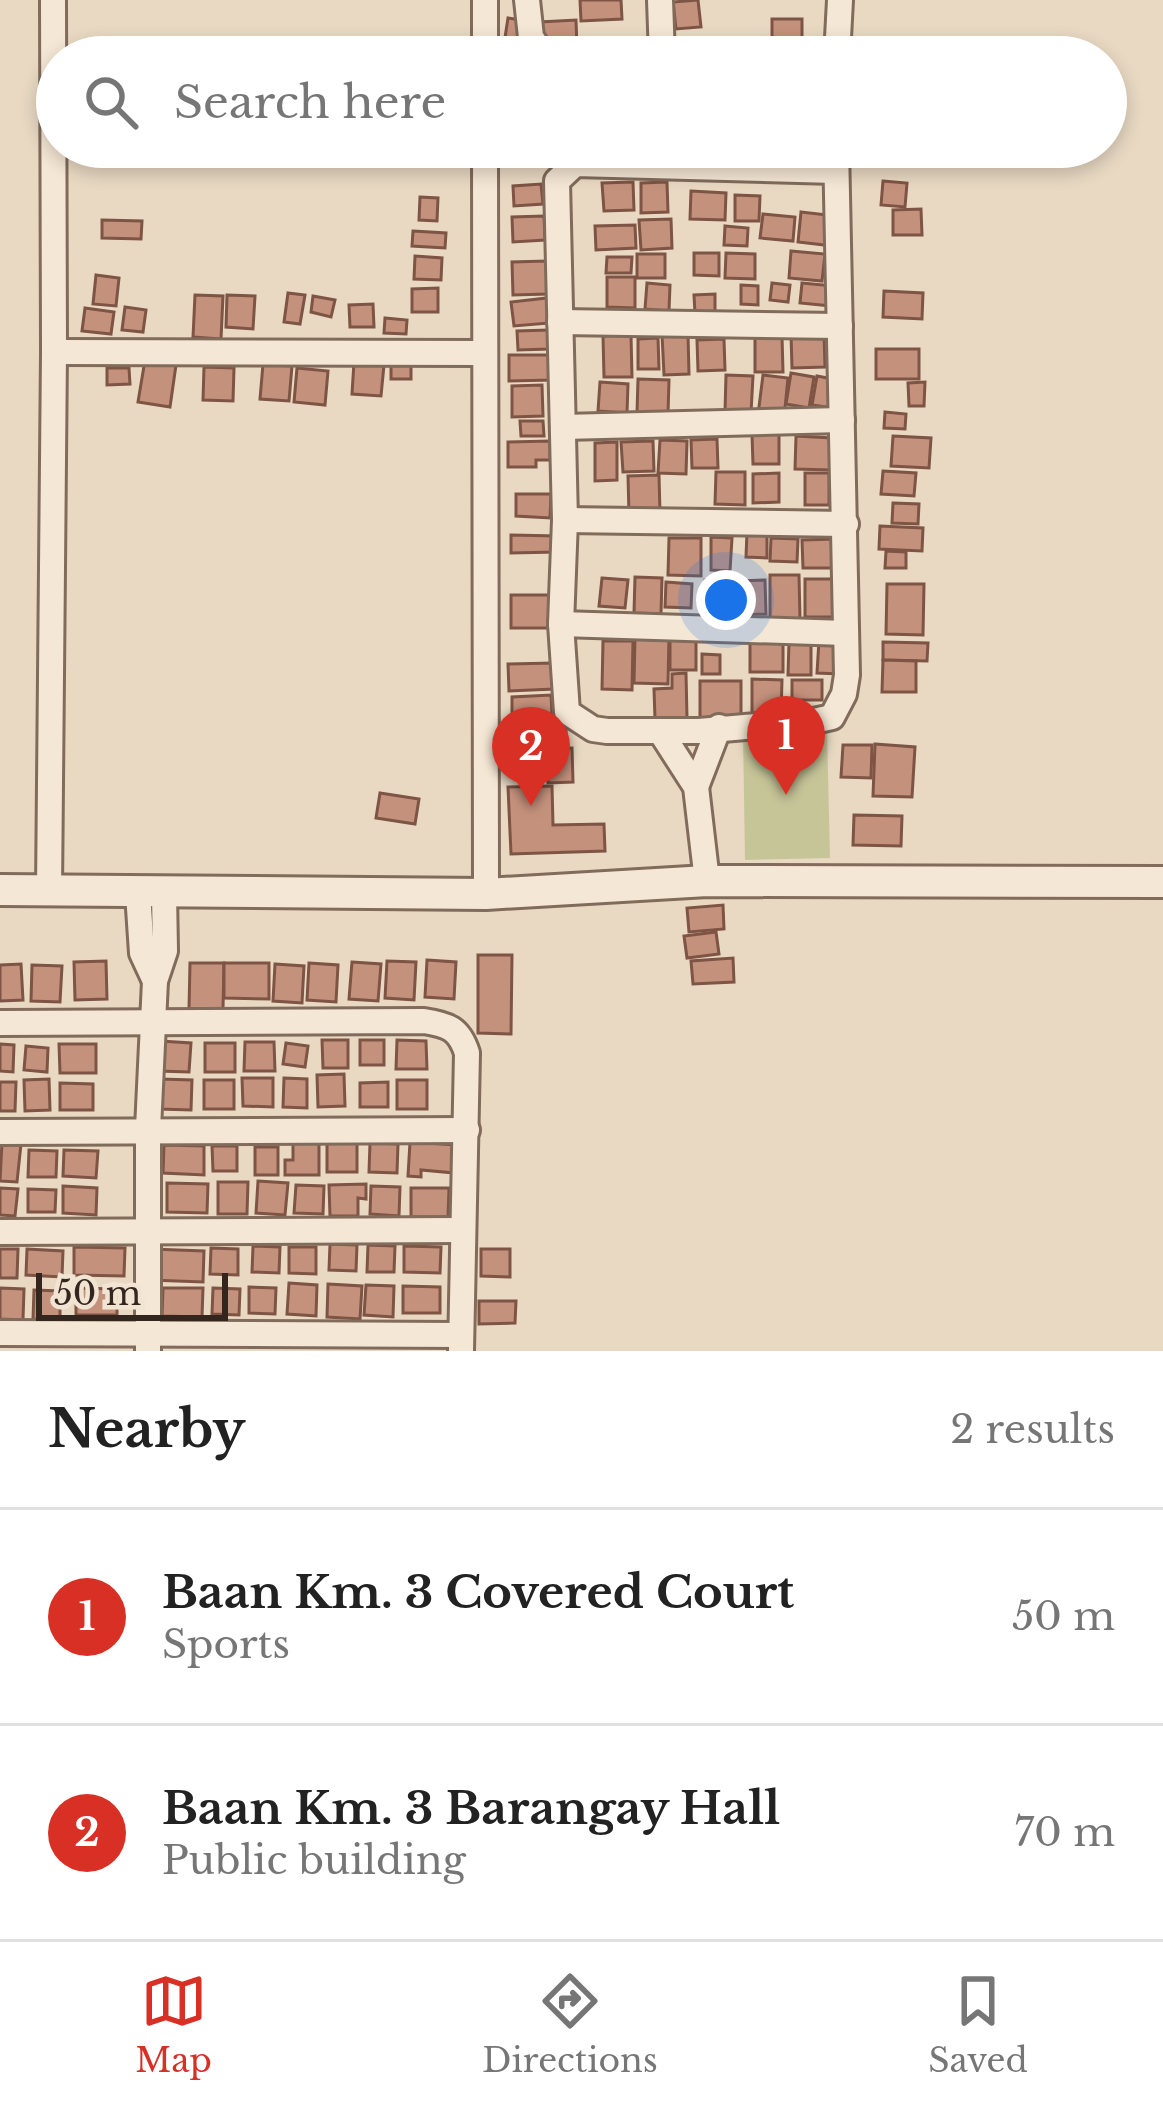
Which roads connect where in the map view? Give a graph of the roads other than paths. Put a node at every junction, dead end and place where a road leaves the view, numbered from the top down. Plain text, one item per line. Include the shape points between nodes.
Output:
1 (52, 0) edge
2 (485, 0) edge
3 (527, 0) edge
4 (660, 0) edge
5 (840, 0) edge
6 (52, 36) edge
7 (485, 36) edge
8 (531, 36) edge
9 (661, 36) edge
10 (838, 36) edge
11 (53, 168) edge
12 (485, 168) edge
13 (571, 168) edge
14 (835, 168) edge
15 (560, 322) junction
16 (840, 326) junction
17 (54, 352) junction
18 (485, 353) junction
19 (842, 420) junction
20 (562, 427) junction
21 (565, 520) junction
22 (846, 524) junction
23 (561, 624) junction
24 (846, 633) junction
25 (719, 728) junction
26 (660, 731) junction
27 (696, 787) junction
28 (706, 881) junction
29 (1163, 882) edge
30 (0, 890) edge
31 (49, 891) junction
32 (151, 893) junction
33 (486, 894) junction
34 (0, 1023) edge
35 (155, 1023) junction
36 (148, 1130) junction
37 (467, 1130) junction
38 (0, 1132) edge
39 (147, 1228) junction
40 (462, 1230) junction
41 (0, 1232) edge
42 (0, 1333) edge
43 (148, 1342) edge
44 (461, 1343) edge

1 - 6 street
2 - 7 street
3 - 8 street
4 - 9 street
5 - 10 street
11 - 17 street
12 - 18 street
13 - 15 street via 557,182
14 - 16 street
15 - 16 street
15 - 20 street
16 - 19 street
17 - 18 street
17 - 31 street
18 - 33 street
19 - 20 street
19 - 22 street
20 - 21 street
21 - 22 street
21 - 23 street
22 - 24 street
23 - 24 street
23 - 26 street via 567,712 592,728
24 - 25 street via 847,675 832,716
25 - 26 street
25 - 27 street
26 - 27 street
27 - 28 street
28 - 29 street
28 - 33 street
30 - 31 street
31 - 32 street
32 - 33 street
32 - 35 street via 165,951
34 - 35 street
35 - 36 street
35 - 37 street via 447,1024 467,1053
36 - 37 street
36 - 38 street
36 - 39 street
37 - 40 street
39 - 40 street
39 - 41 street
39 - 43 street
40 - 44 street
42 - 43 street
43 - 44 street

